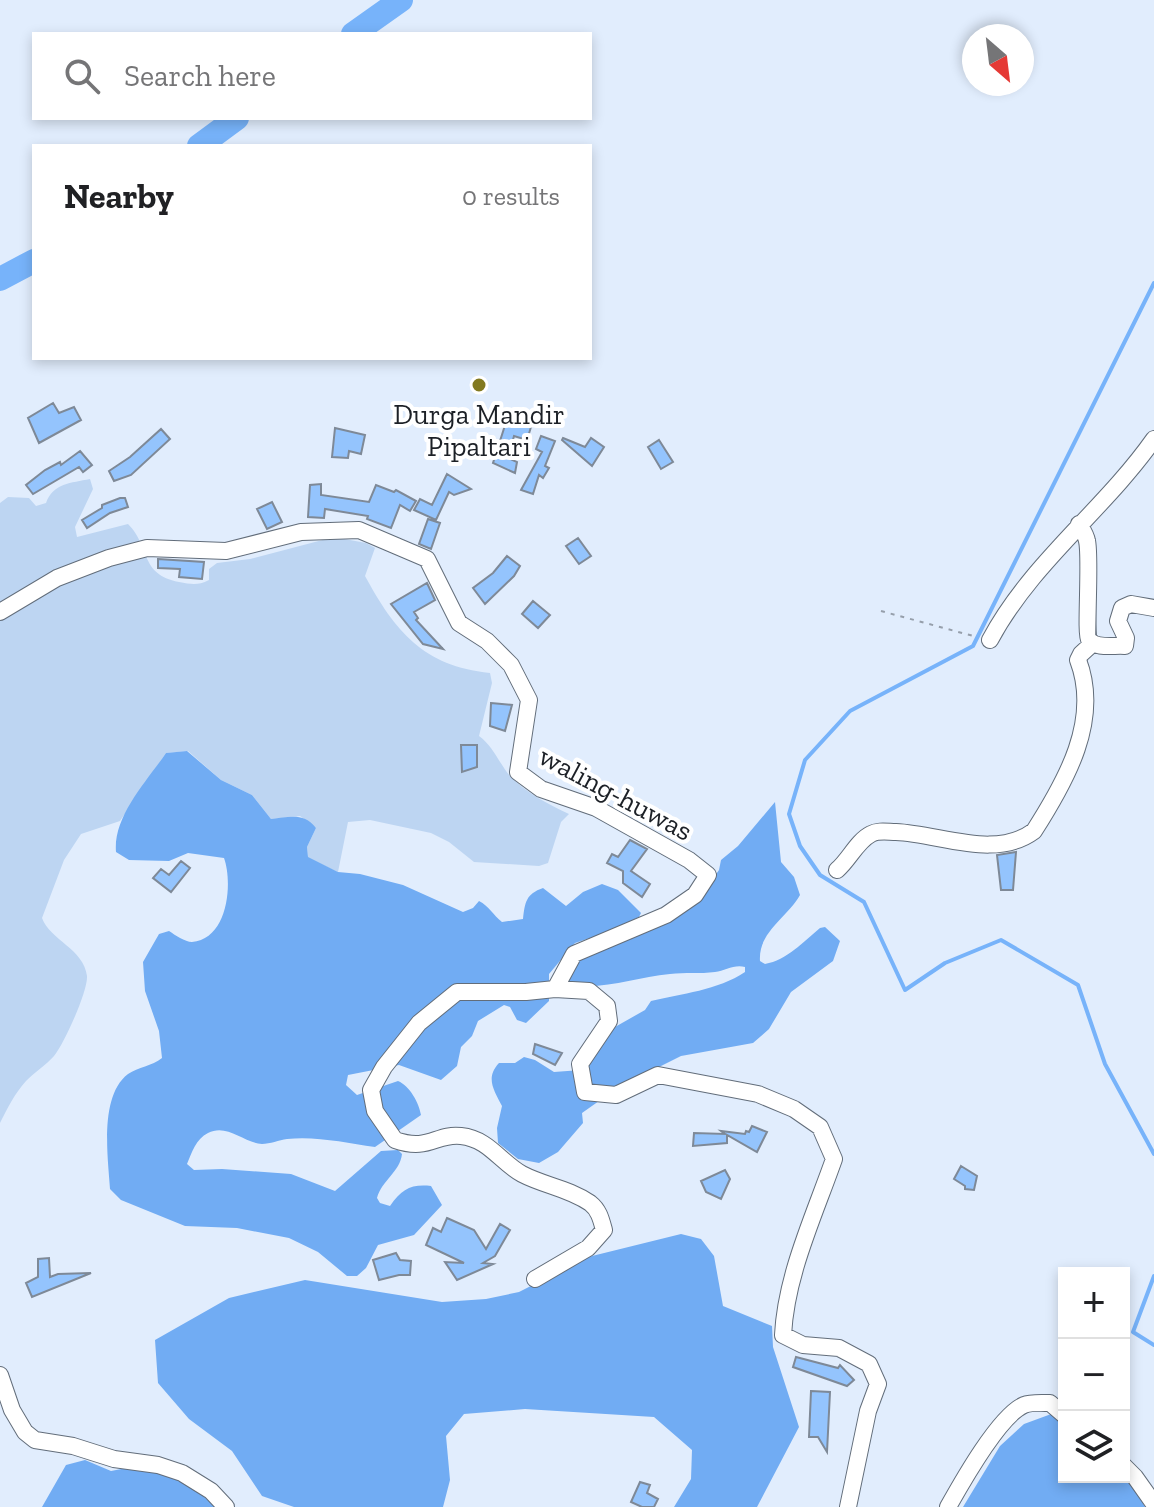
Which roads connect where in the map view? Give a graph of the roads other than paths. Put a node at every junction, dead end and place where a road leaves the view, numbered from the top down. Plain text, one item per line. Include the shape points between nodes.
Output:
1 (1154, 439) edge
2 (1079, 524) junction
3 (1154, 608) edge
4 (0, 612) edge
5 (990, 640) road end
6 (1093, 643) junction
7 (837, 870) dead end
8 (555, 989) junction
9 (535, 1279) dead end
10 (0, 1375) edge
11 (1059, 1411) edge
12 (1130, 1472) edge
13 (1154, 1504) edge
14 (226, 1507) edge
15 (848, 1507) edge
16 (948, 1507) edge

1 - 2 street
2 - 5 street via 1019,594
2 - 6 street via 1087,540 1085,632
3 - 6 street via 1122,608 1118,621 1125,646
4 - 8 street, waling-huwas via 57,578 147,548 226,551 301,532 359,530 427,559 459,623 511,665 529,700 518,772 541,789 596,808 708,875 695,895 666,915 574,954
6 - 7 street via 1078,660 1084,674 1084,724 1078,747 1034,831 995,846 918,833 870,834
8 - 9 street via 457,992 419,1023 371,1090 375,1111 395,1140 421,1145 458,1135 482,1141 519,1173 560,1186 592,1205 604,1230 588,1248
8 - 15 street via 589,991 607,1006 609,1021 580,1064 585,1092 616,1095 658,1075 758,1094 820,1127 834,1159 793,1275 783,1335 803,1345 839,1348 869,1364 878,1384
10 - 14 street via 12,1410 35,1440 182,1473
11 - 16 street via 1050,1403 1018,1409 977,1456
12 - 13 street

